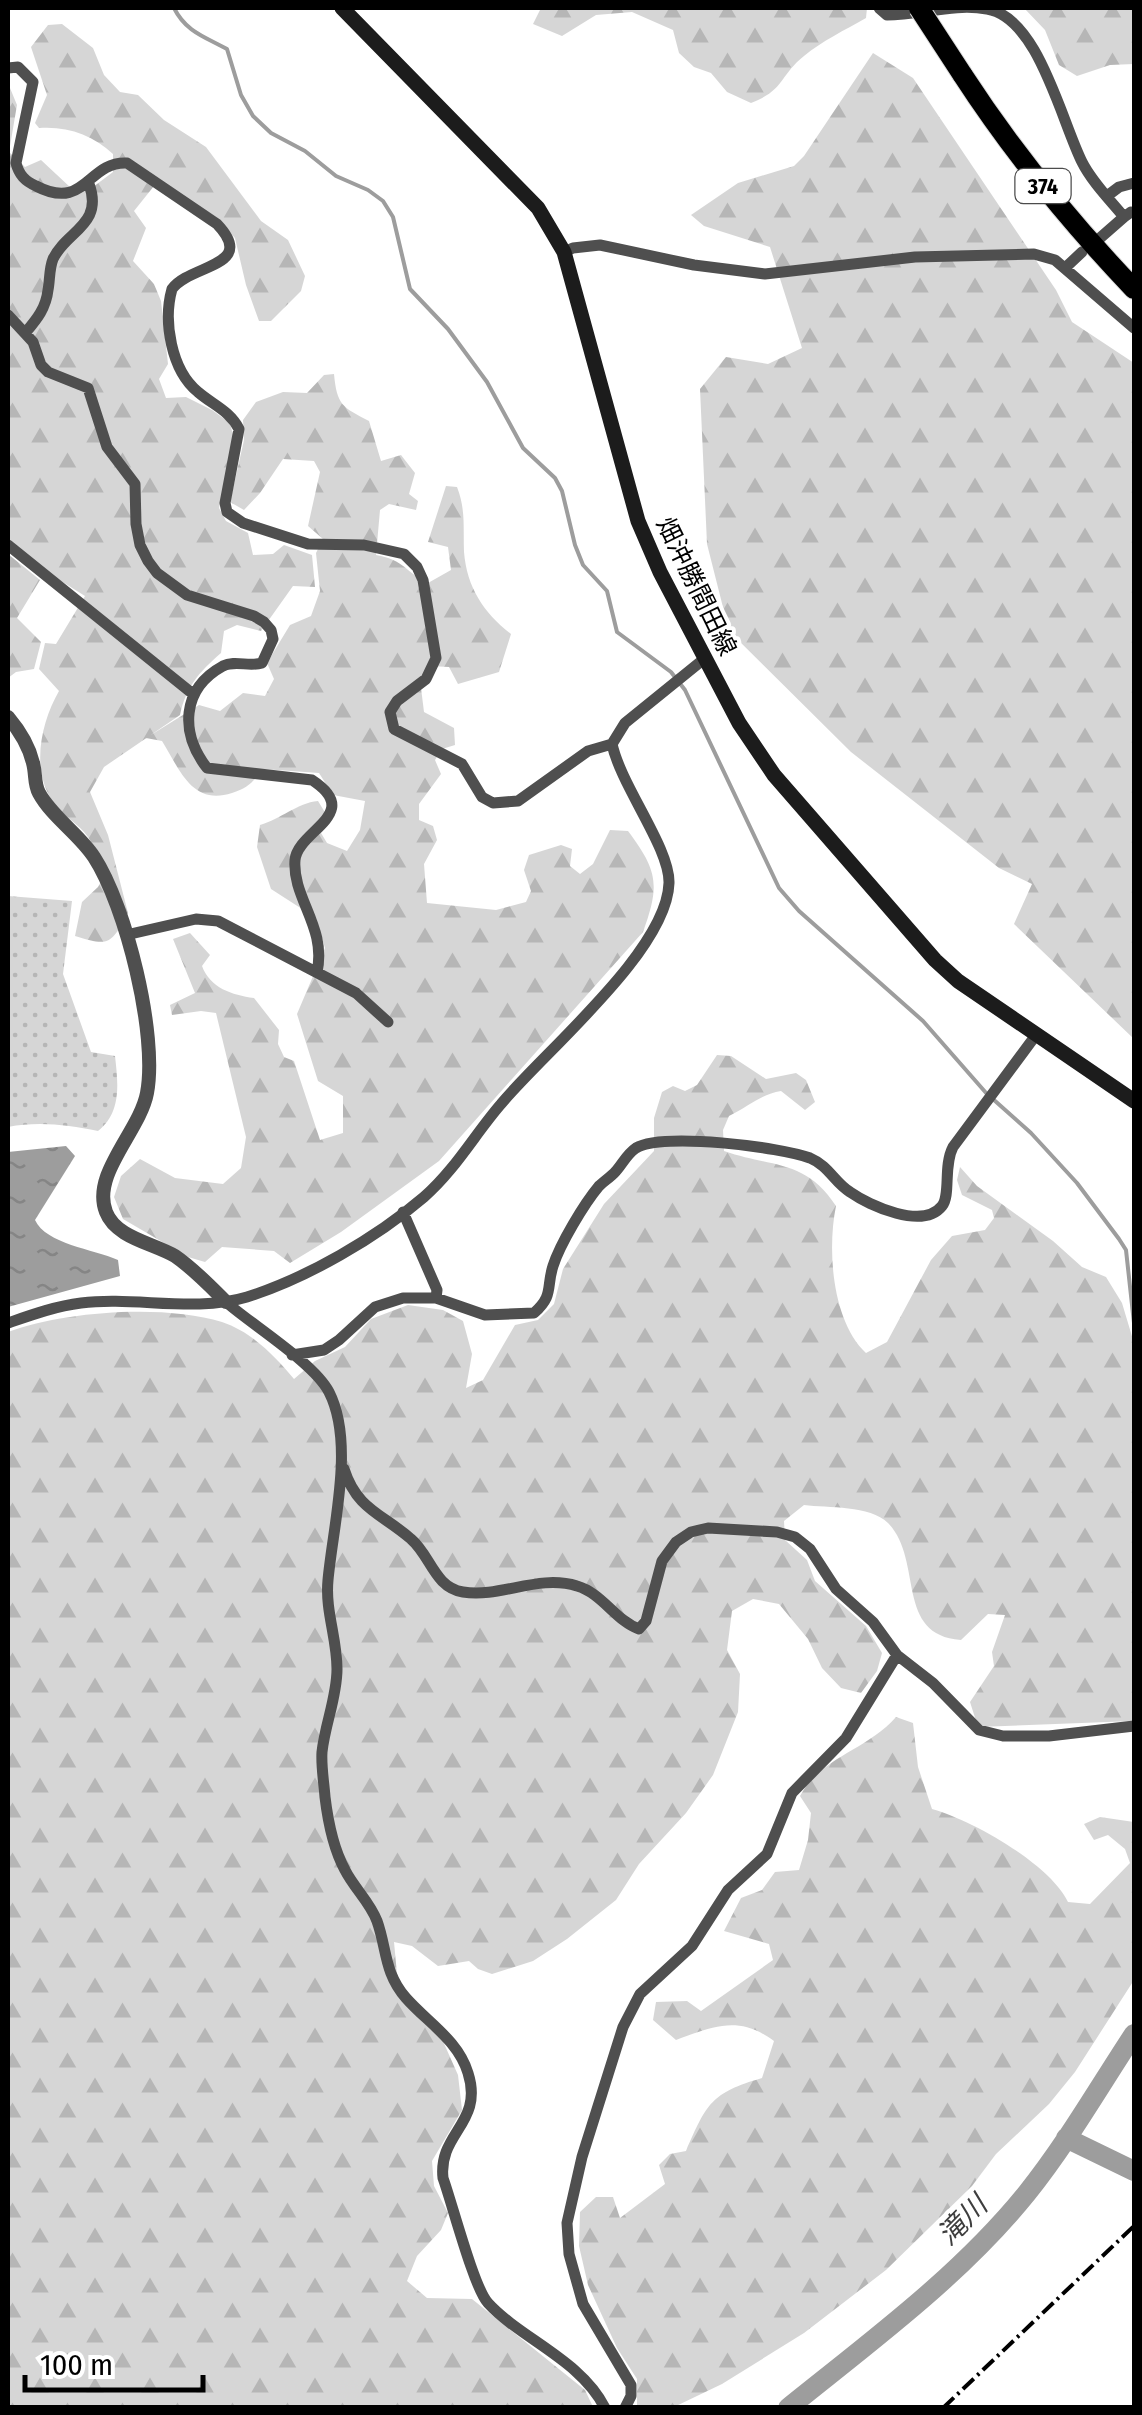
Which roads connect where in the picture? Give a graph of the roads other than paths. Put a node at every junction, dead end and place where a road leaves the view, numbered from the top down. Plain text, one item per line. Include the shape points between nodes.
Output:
1 (342, 8) edge
2 (879, 8) edge
3 (920, 8) edge
4 (972, 8) edge
5 (8, 68) edge
6 (1134, 183) edge
7 (88, 184) junction
8 (1107, 196) junction
9 (1129, 215) edge
10 (1100, 238) dead end
11 (564, 252) junction
12 (1082, 252) dead end
13 (1065, 268) junction
14 (1134, 289) edge
15 (8, 315) edge
16 (1134, 328) edge
17 (26, 332) junction
18 (8, 545) edge
19 (704, 659) junction
20 (193, 694) junction
21 (8, 717) edge
22 (612, 744) junction
23 (126, 935) junction
24 (317, 972) junction
25 (388, 1022) dead end
26 (1036, 1036) junction
27 (1134, 1100) edge
28 (403, 1212) junction
29 (436, 1298) junction
30 (226, 1302) junction
31 (8, 1323) edge
32 (292, 1355) junction
33 (340, 1455) junction
34 (897, 1655) junction
35 (1134, 1726) edge
36 (605, 2408) edge
37 (625, 2408) edge

1 - 11 main road, 畑沖勝間田線 via 538,208
2 - 4 street via 904,15
3 - 14 highway, 374, bridge via 994,124
4 - 8 street via 996,10 1022,29 1083,165
5 - 7 street via 33,82 18,172 58,194
6 - 8 street
7 - 17 street via 85,225 51,262 46,305
7 - 22 street via 113,162 127,163 226,234 228,256 172,289 169,320 183,377 239,429 227,512 308,544 364,544 404,554 416,567 436,658 426,679 390,712 394,730 462,764 482,797 508,804 588,751
8 - 9 street
9 - 10 street
11 - 13 street via 600,245 764,274 960,254 1034,254
11 - 19 main road, 畑沖勝間田線 via 638,521
12 - 13 street
13 - 16 street
15 - 17 street
17 - 20 street via 48,372 88,388 108,447 135,484 140,545 157,573 187,595 254,616 270,630 262,662 224,665
18 - 20 street
19 - 22 street via 625,723
19 - 26 main road, 畑沖勝間田線 via 774,775 885,907 958,981
20 - 24 street via 186,720 207,768 312,780 330,801 324,825 295,855 321,955
21 - 23 street via 27,747 42,799 96,860
22 - 28 street via 670,880 657,923 449,1172
23 - 24 street via 196,919 218,921
23 - 30 street via 150,1072 140,1116 106,1176 104,1204 122,1232 172,1255
24 - 25 street via 356,993
26 - 27 main road, 畑沖勝間田線
26 - 29 street via 953,1147 946,1198 933,1212 904,1214 862,1199 807,1157 724,1144 645,1144 626,1156 590,1200 552,1268 550,1294 534,1313 485,1315
28 - 29 street
28 - 30 street via 314,1270
29 - 32 street via 375,1307 324,1350
30 - 31 street via 82,1303
30 - 32 street
32 - 33 street via 329,1392
33 - 34 street via 362,1503 410,1538 453,1590 563,1583 582,1587 639,1629 662,1561 676,1542 708,1528 777,1532 810,1549 836,1589
33 - 36 street via 340,1506 327,1584 337,1676 322,1754 331,1836 377,1922 390,1972 468,2071 472,2108 441,2161 484,2298 580,2377
34 - 35 street via 969,1723 991,1734 1049,1736
34 - 37 street via 846,1738 792,1793 767,1854 728,1890 692,1946 640,1994 623,2026 567,2223 583,2304 631,2385

